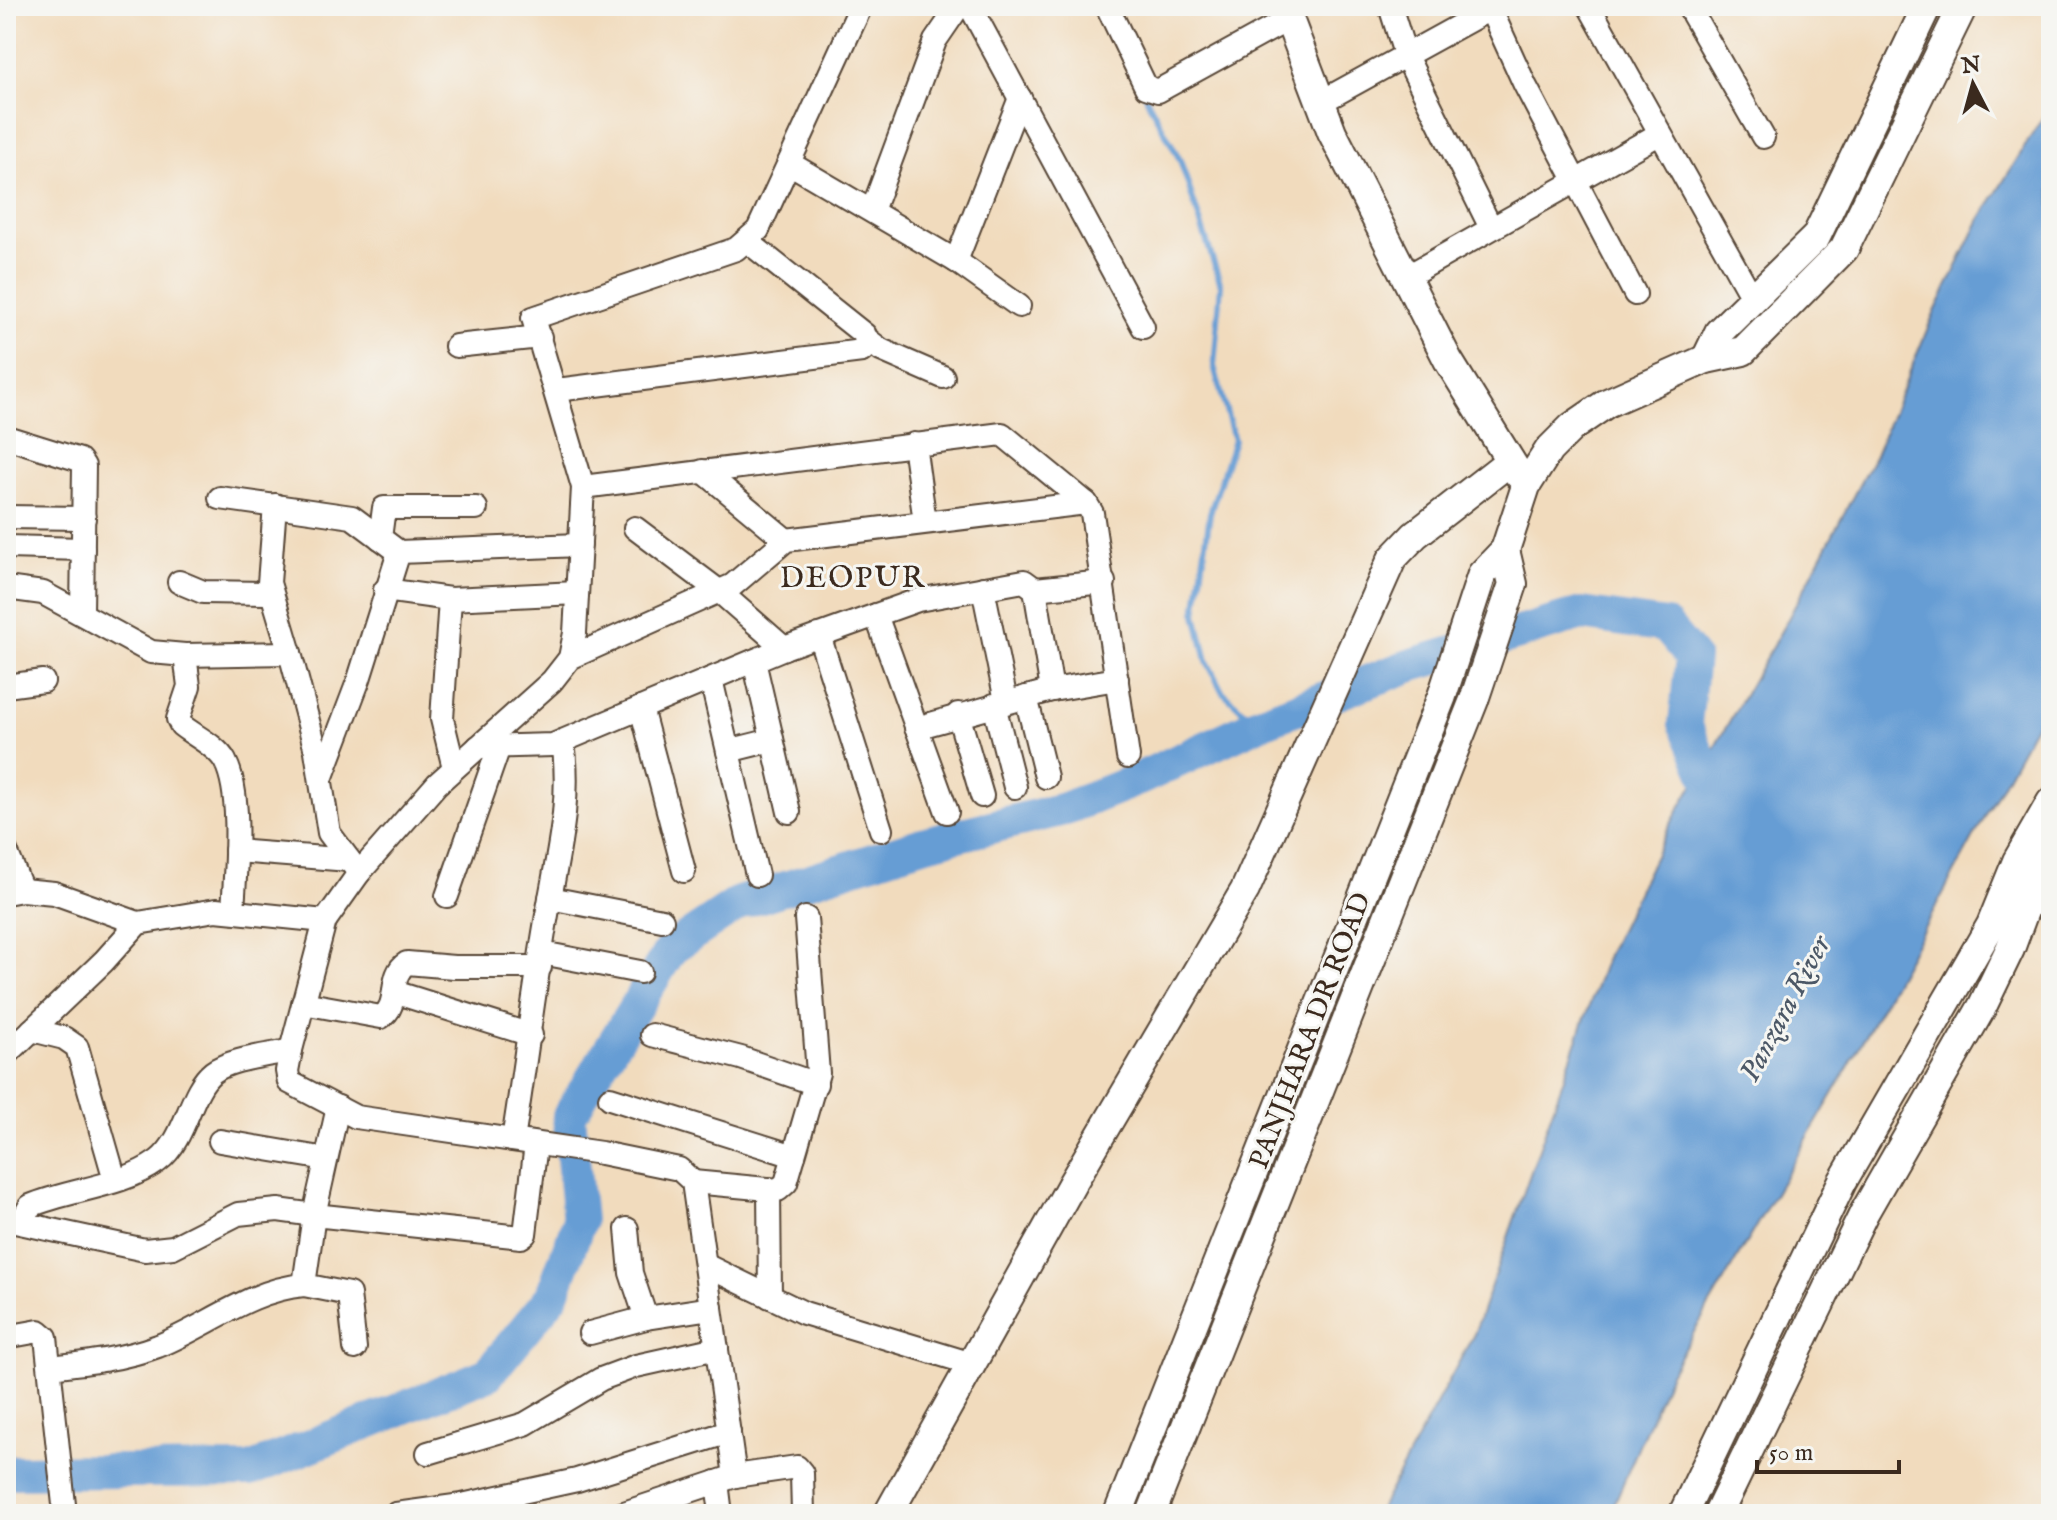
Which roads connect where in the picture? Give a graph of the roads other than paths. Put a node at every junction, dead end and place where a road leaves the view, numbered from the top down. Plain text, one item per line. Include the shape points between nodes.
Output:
1 (861, 6) edge
2 (959, 6) edge
3 (970, 6) edge
4 (1107, 6) edge
5 (1390, 6) edge
6 (1589, 6) edge
7 (1688, 6) edge
8 (1927, 6) edge
9 (1963, 6) edge
10 (1489, 8) edge
11 (1287, 12) edge
12 (1405, 54) junction
13 (1020, 98) junction
14 (1319, 103) junction
15 (1659, 134) junction
16 (1763, 137) dead end
17 (789, 163) junction
18 (1575, 180) junction
19 (872, 211) junction
20 (1491, 228) junction
21 (747, 241) junction
22 (956, 261) junction
23 (1406, 277) junction
24 (1635, 294) dead end
25 (1753, 299) junction
26 (1019, 306) dead end
27 (1143, 327) dead end
28 (540, 337) junction
29 (868, 340) junction
30 (456, 346) dead end
31 (1706, 359) junction
32 (943, 377) dead end
33 (557, 390) junction
34 (6, 437) edge
35 (914, 444) junction
36 (1510, 461) junction
37 (703, 471) junction
38 (1526, 486) junction
39 (583, 487) junction
40 (220, 498) dead end
41 (1086, 503) junction
42 (275, 505) junction
43 (476, 508) dead end
44 (6, 517) edge
45 (84, 518) junction
46 (925, 522) junction
47 (635, 528) dead end
48 (380, 538) junction
49 (786, 540) junction
50 (580, 545) junction
51 (6, 547) edge
52 (83, 549) junction
53 (1505, 550) junction
54 (399, 552) junction
55 (179, 582) dead end
56 (1104, 582) junction
57 (6, 588) edge
58 (983, 588) junction
59 (1035, 589) junction
60 (385, 590) junction
61 (720, 592) junction
62 (270, 593) junction
63 (577, 593) junction
64 (450, 599) junction
65 (82, 613) junction
66 (876, 615) junction
67 (819, 635) junction
68 (784, 648) junction
69 (290, 653) junction
70 (185, 655) junction
71 (570, 658) junction
72 (754, 661) junction
73 (711, 679) junction
74 (1117, 679) junction
75 (43, 681) dead end
76 (6, 686) edge
77 (1052, 690) junction
78 (1009, 701) junction
79 (641, 708) junction
80 (958, 714) junction
81 (916, 728) junction
82 (772, 740) junction
83 (563, 741) junction
84 (489, 747) junction
85 (728, 751) junction
86 (1128, 757) dead end
87 (454, 768) junction
88 (1046, 777) dead end
89 (321, 779) junction
90 (1015, 787) dead end
91 (982, 796) dead end
92 (2051, 802) edge
93 (789, 812) dead end
94 (947, 812) dead end
95 (881, 830) dead end
96 (2051, 838) edge
97 (6, 851) edge
98 (236, 851) junction
99 (354, 867) junction
100 (684, 871) dead end
101 (757, 875) dead end
102 (14, 892) edge
103 (447, 896) dead end
104 (550, 898) junction
105 (233, 911) junction
106 (806, 918) dead end
107 (662, 920) dead end
108 (325, 921) junction
109 (138, 923) junction
110 (541, 960) junction
111 (640, 972) dead end
112 (394, 992) junction
113 (303, 1003) junction
114 (32, 1030) junction
115 (531, 1035) junction
116 (652, 1035) dead end
117 (291, 1050) junction
118 (6, 1055) edge
119 (816, 1084) junction
120 (610, 1098) dead end
121 (338, 1107) junction
122 (513, 1140) junction
123 (220, 1141) dead end
124 (546, 1146) junction
125 (794, 1156) junction
126 (326, 1159) junction
127 (115, 1180) junction
128 (693, 1182) junction
129 (769, 1189) junction
130 (314, 1215) junction
131 (14, 1221) edge
132 (627, 1229) dead end
133 (705, 1265) junction
134 (304, 1285) junction
135 (770, 1297) junction
136 (711, 1308) junction
137 (646, 1318) junction
138 (590, 1333) dead end
139 (6, 1337) edge
140 (355, 1348) dead end
141 (717, 1348) junction
142 (972, 1364) junction
143 (50, 1367) junction
144 (729, 1432) junction
145 (428, 1453) dead end
146 (726, 1479) junction
147 (65, 1514) edge
148 (396, 1514) edge
149 (621, 1514) edge
150 (721, 1514) edge
151 (803, 1514) edge
152 (888, 1514) edge
153 (1118, 1514) edge
154 (1151, 1514) edge
155 (1683, 1514) edge
156 (1718, 1514) edge

1 - 17 street
2 - 19 street via 935,41
3 - 13 street
4 - 11 street via 1146,87 1158,91
5 - 12 street
6 - 15 street
7 - 16 street
8 - 25 street via 1816,237
9 - 31 street, PANJHARA DR ROAD via 1844,249 1743,351
10 - 12 street
10 - 18 street
11 - 14 street
12 - 14 street
12 - 20 street
13 - 22 street
13 - 27 street
14 - 23 street
15 - 18 street
15 - 25 street
17 - 19 street
17 - 21 street via 758,230
18 - 20 street
18 - 24 street
19 - 22 street
20 - 23 street
21 - 28 street via 533,318
21 - 29 street
22 - 26 street
23 - 36 street via 1448,360
25 - 31 street via 1719,332
28 - 30 street
28 - 33 street
29 - 32 street
29 - 33 street via 862,351
31 - 38 street, PANJHARA DR ROAD via 1607,403 1572,427
33 - 39 street
34 - 45 street via 80,460 85,473
35 - 37 street
35 - 41 street via 1002,434
35 - 46 street
36 - 38 street
36 - 142 street via 1392,559 1245,890
37 - 39 street
37 - 49 street
38 - 53 street, PANJHARA DR ROAD
39 - 50 street
40 - 42 street
41 - 46 street
41 - 56 street via 1095,522
42 - 48 street via 352,517
42 - 62 street
43 - 48 street via 384,508
44 - 45 street
45 - 52 street
46 - 49 street
47 - 61 street
48 - 54 street
49 - 61 street
50 - 54 street
50 - 63 street
51 - 52 street
52 - 65 street
53 - 153 street, PANJHARA DR ROAD via 1482,574 1442,696
53 - 154 street, PANJHARA DR ROAD via 1513,584 1474,700
54 - 60 street
55 - 62 street via 203,592
56 - 59 street
56 - 74 street
57 - 65 street via 43,593
58 - 59 street via 1024,581
58 - 66 street via 918,600
58 - 78 street
59 - 77 street
60 - 64 street
60 - 89 street
61 - 68 street
61 - 71 street
62 - 69 street
63 - 64 street
63 - 71 street
64 - 87 street via 442,719
65 - 70 street via 151,652
66 - 67 street
66 - 81 street
67 - 68 street
67 - 95 street
68 - 72 street
69 - 70 street
69 - 89 street
70 - 98 street via 189,686 178,719 225,761 236,817
71 - 84 street
72 - 73 street
72 - 82 street
73 - 79 street
73 - 85 street
74 - 77 street
74 - 86 street
75 - 76 street
77 - 78 street
78 - 80 street
78 - 88 street
78 - 90 street
79 - 83 street
79 - 100 street
80 - 81 street
80 - 91 street
81 - 94 street
82 - 85 street
82 - 93 street
83 - 84 street
83 - 104 street via 567,804
84 - 87 street
84 - 103 street
85 - 101 street
87 - 99 street
89 - 99 street via 329,833
92 - 155 street via 2017,861 1991,925 1842,1182
96 - 156 street via 1982,1007 1864,1213
97 - 102 street
98 - 99 street
98 - 105 street
99 - 108 street
102 - 109 street via 54,893
104 - 107 street
104 - 110 street
105 - 108 street
105 - 109 street via 198,910
106 - 119 street via 819,1055
108 - 113 street
109 - 114 street
110 - 111 street
110 - 112 street via 454,967 407,963 397,973
110 - 115 street
112 - 113 street via 390,1010 381,1017
112 - 115 street
113 - 117 street
114 - 118 street
114 - 127 street via 77,1047
115 - 122 street
116 - 119 street
117 - 121 street via 289,1082
117 - 127 street via 215,1071 162,1158
119 - 125 street
120 - 125 street
121 - 122 street via 356,1117
121 - 126 street
122 - 124 street
123 - 126 street
124 - 128 street via 679,1169
124 - 130 street via 521,1237
125 - 129 street via 783,1187
126 - 130 street
127 - 131 street via 30,1206
128 - 129 street
128 - 133 street
129 - 135 street
130 - 131 street via 278,1210 238,1214 173,1247 145,1250
130 - 134 street
132 - 137 street via 631,1273
133 - 135 street
133 - 136 street
134 - 140 street via 349,1294
134 - 143 street via 264,1291 135,1354
135 - 142 street via 804,1313
136 - 137 street
136 - 141 street
137 - 138 street
139 - 143 street via 44,1333
141 - 144 street
141 - 145 street via 636,1366 601,1379 525,1424
142 - 152 street
143 - 147 street
144 - 146 street
144 - 148 street via 577,1480
146 - 149 street
146 - 150 street
146 - 151 street via 797,1467 802,1473

